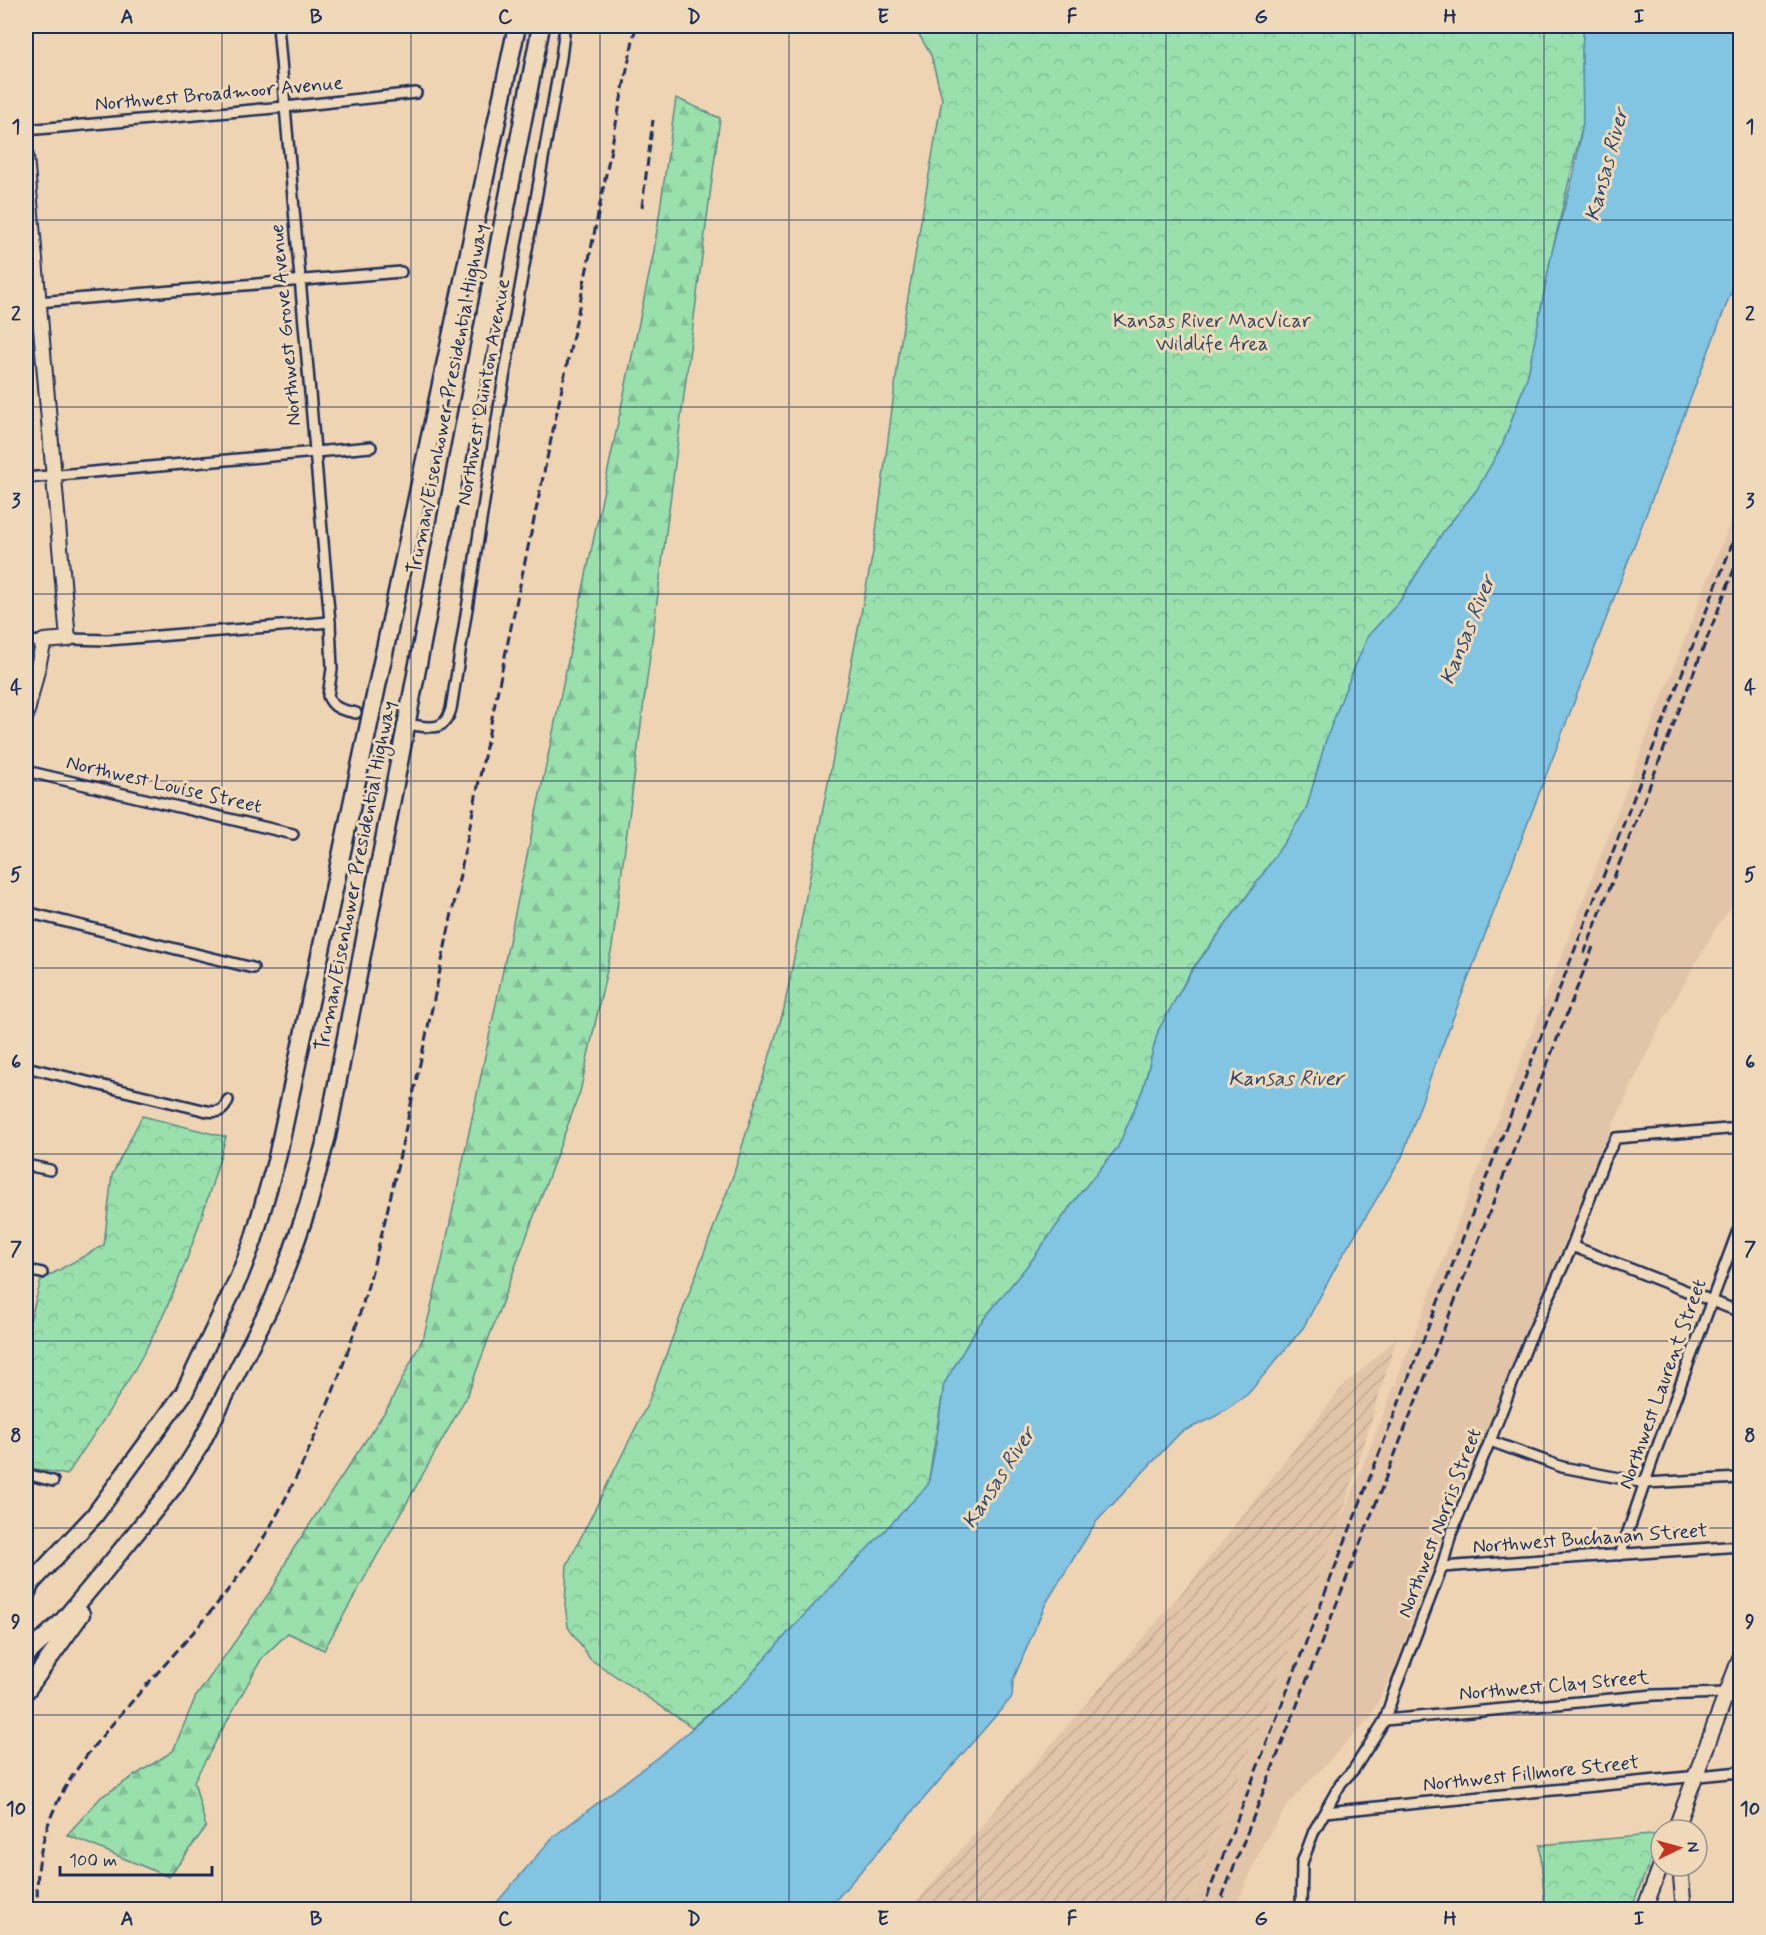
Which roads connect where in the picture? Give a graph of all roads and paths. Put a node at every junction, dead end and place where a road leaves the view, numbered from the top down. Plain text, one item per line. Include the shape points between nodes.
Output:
1 (278, 26) edge
2 (517, 26) edge
3 (541, 26) edge
4 (564, 34) dead end
5 (416, 93) dead end
6 (285, 108) junction
7 (26, 130) edge
8 (26, 156) edge
9 (401, 272) dead end
10 (300, 280) junction
11 (32, 303) edge
12 (371, 447) dead end
13 (314, 452) junction
14 (53, 476) junction
15 (26, 478) edge
16 (330, 622) junction
17 (68, 639) junction
18 (44, 641) junction
19 (26, 642) edge
20 (356, 713) tunnel mouth
21 (26, 716) edge
22 (413, 724) tunnel mouth
23 (26, 771) edge
24 (293, 834) dead end
25 (26, 912) edge
26 (253, 968) dead end
27 (26, 1067) edge
28 (228, 1100) dead end
29 (1740, 1128) edge
30 (26, 1165) edge
31 (50, 1170) dead end
32 (1740, 1225) edge
33 (1572, 1246) junction
34 (26, 1270) edge
35 (42, 1273) dead end
36 (1713, 1303) junction
37 (1740, 1312) edge
38 (1490, 1441) junction
39 (26, 1474) edge
40 (1740, 1478) edge
41 (53, 1481) dead end
42 (1645, 1483) junction
43 (147, 1521) junction
44 (1740, 1546) edge
45 (1620, 1555) junction
46 (1442, 1567) junction
47 (27, 1588) edge
48 (26, 1654) edge
49 (1740, 1658) edge
50 (26, 1691) edge
51 (1727, 1693) junction
52 (1385, 1720) junction
53 (1740, 1772) edge
54 (1694, 1776) junction
55 (1325, 1812) junction
56 (1679, 1818) edge
57 (1656, 1878) edge
58 (1681, 1878) edge
59 (1301, 1910) edge
60 (1644, 1910) edge
61 (1684, 1910) edge

1 - 6 street, Northwest Grove Avenue
2 - 47 highway, Truman/Eisenhower Presidential Highway via 280,1146 259,1220 238,1277 184,1393 94,1516
3 - 43 highway, Truman/Eisenhower Presidential Highway via 327,1137 308,1206 273,1298 201,1445
4 - 22 street, Northwest Quinton Avenue via 451,709 438,727
5 - 6 street, Northwest Broadmoor Avenue
6 - 7 street, Northwest Broadmoor Avenue
6 - 10 street, Northwest Grove Avenue
8 - 11 street
9 - 10 street
10 - 11 street
10 - 13 street, Northwest Grove Avenue
11 - 14 street
12 - 13 street
13 - 14 street
13 - 16 street, Northwest Grove Avenue
14 - 15 street
14 - 17 street
16 - 17 street via 108,640
16 - 20 street via 332,669 328,696 340,710
17 - 18 street
18 - 19 street
18 - 21 street
23 - 24 street, Northwest Louise Street
25 - 26 street
27 - 28 street via 207,1111 220,1112
29 - 33 street, Northwest Norris Street via 1616,1138
30 - 31 street
32 - 36 street, Northwest Laurent Street
33 - 36 street
33 - 38 street, Northwest Norris Street
34 - 35 street
36 - 37 street
36 - 42 street, Northwest Laurent Street
38 - 42 street via 1562,1467
38 - 46 street, Northwest Norris Street via 1451,1534
39 - 41 street
40 - 42 street
42 - 45 street, Northwest Laurent Street
43 - 48 highway, Truman/Eisenhower Presidential Highway via 62,1622
43 - 50 highway
44 - 45 street, Northwest Buchanan Street
45 - 46 street, Northwest Buchanan Street
46 - 52 street, Northwest Norris Street
49 - 51 street
51 - 52 street, Northwest Clay Street via 1654,1695
51 - 54 street
52 - 55 street, Northwest Norris Street
53 - 54 street, Northwest Fillmore Street
54 - 55 street, Northwest Fillmore Street
54 - 56 street
55 - 59 street, Northwest Norris Street via 1302,1863
57 - 60 street
58 - 61 street

